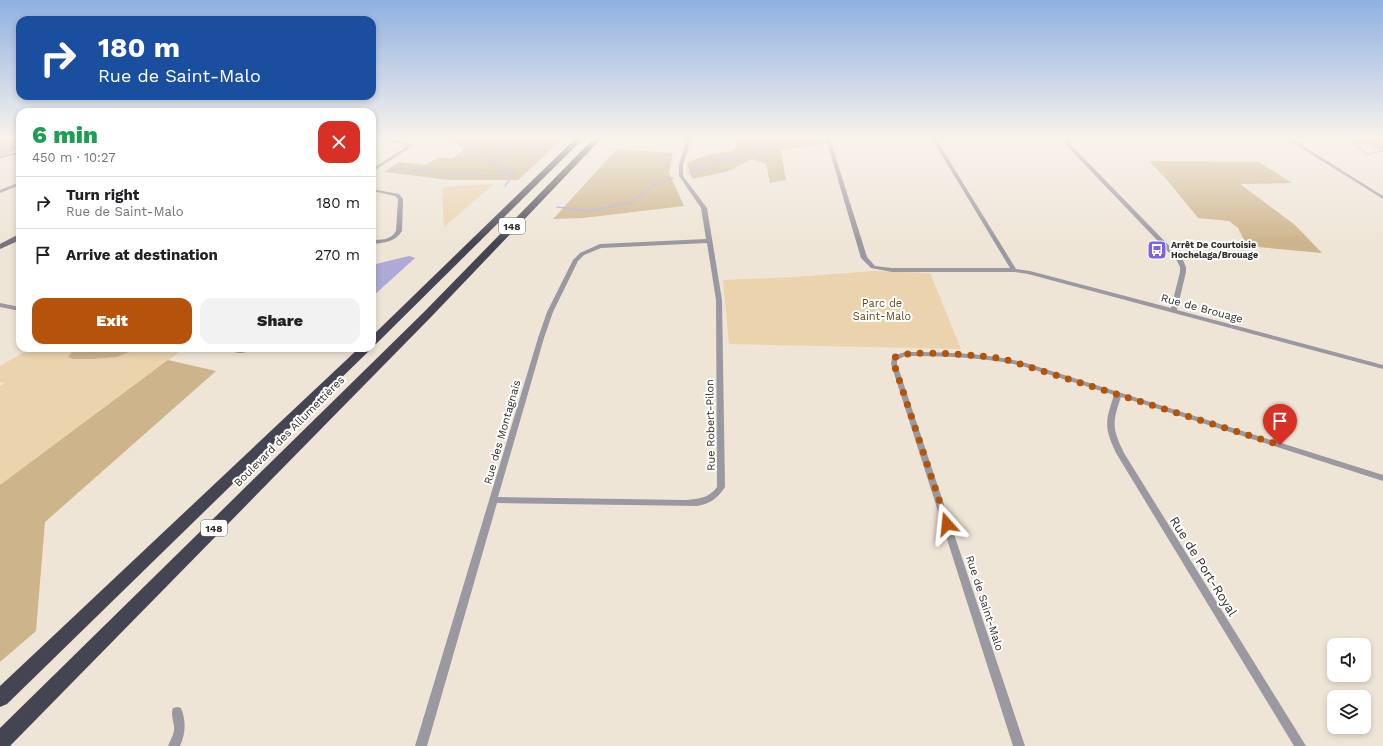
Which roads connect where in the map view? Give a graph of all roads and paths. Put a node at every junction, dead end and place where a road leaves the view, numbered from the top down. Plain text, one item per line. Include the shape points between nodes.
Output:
1 (544, 174) edge
2 (563, 174) edge
3 (681, 174) edge
4 (839, 174) edge
5 (955, 174) edge
6 (1097, 174) edge
7 (1344, 174) edge
8 (16, 183) edge
9 (376, 191) edge
10 (0, 192) edge
11 (1383, 198) edge
12 (16, 235) edge
13 (16, 239) edge
14 (376, 241) edge
15 (0, 242) edge
16 (709, 242) junction
17 (0, 246) edge
18 (1014, 270) junction
19 (16, 304) edge
20 (0, 305) edge
21 (12, 307) junction
22 (16, 308) edge
23 (407, 309) junction
24 (1174, 310) junction
25 (428, 314) junction
26 (376, 338) edge
27 (362, 352) edge
28 (1383, 367) edge
29 (1118, 394) junction
30 (1383, 478) edge
31 (494, 500) junction
32 (0, 698) edge
33 (177, 712) dead end
34 (0, 742) edge
35 (174, 746) edge
36 (421, 746) edge
37 (1019, 746) edge
38 (1300, 746) edge

1 - 23 highway, 148
2 - 25 highway, Boulevard des Allumettières / 148
3 - 16 street, Rue Robert-Pilon via 704,208
4 - 18 street, Rue de Brouage via 864,258 873,267 892,270
5 - 18 street
6 - 24 street via 1180,260 1183,272
7 - 11 street
8 - 10 street
9 - 14 street via 401,198 398,235
12 - 15 main road
13 - 17 main road
16 - 31 street, Rue des Montagnais via 600,246 588,250 576,260 550,312 541,338
16 - 31 street, Rue Robert-Pilon via 719,300 720,326 722,480 716,495 708,502 686,503
18 - 24 street, Rue de Brouage via 1055,278
19 - 21 street
20 - 21 street
21 - 22 street
23 - 25 highway
23 - 26 highway, 148
24 - 28 street, Rue de Brouage
25 - 34 highway, Boulevard des Allumettières / 148
27 - 32 highway, Boulevard des Allumettières / 148
29 - 30 street, Rue de Saint-Malo
29 - 37 street, Rue de Saint-Malo via 1024,364 990,356 905,354 894,358
29 - 38 street, Rue de Port-Royal via 1109,421 1120,453
31 - 36 street, Rue des Montagnais
33 - 35 street via 180,726 179,737

